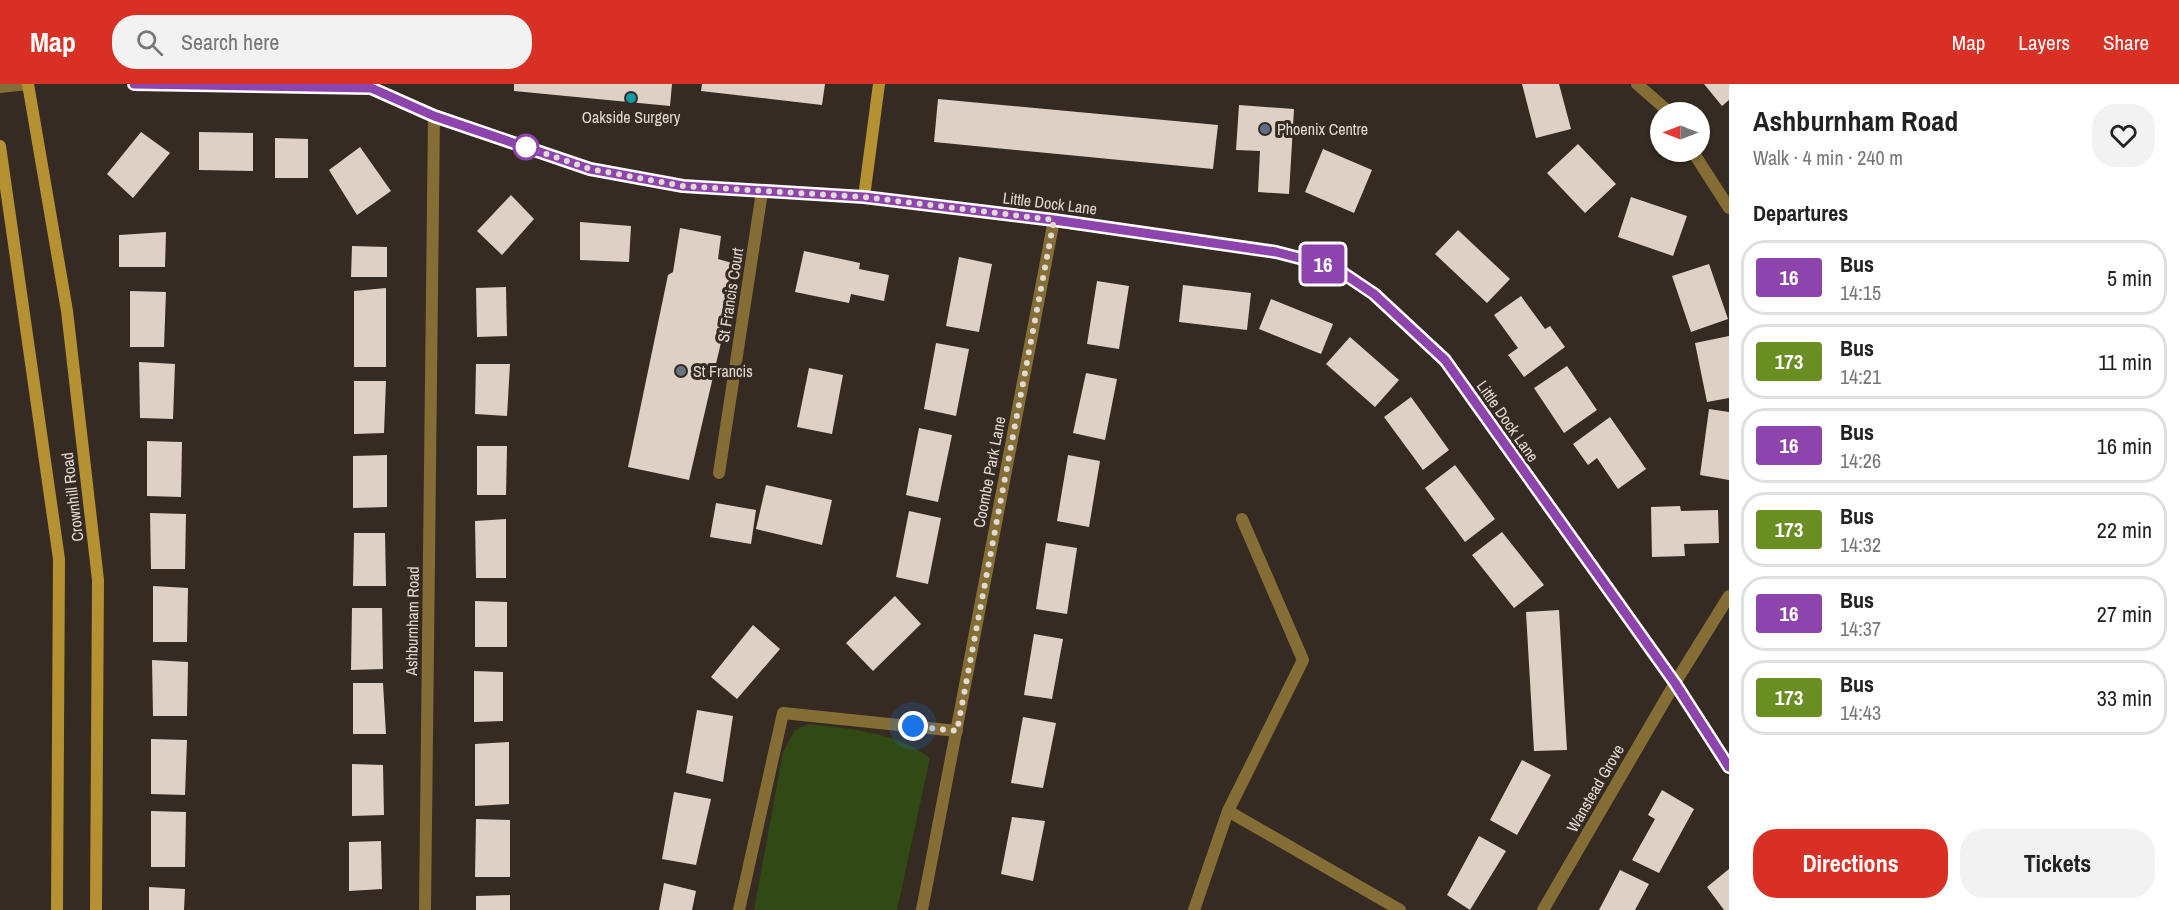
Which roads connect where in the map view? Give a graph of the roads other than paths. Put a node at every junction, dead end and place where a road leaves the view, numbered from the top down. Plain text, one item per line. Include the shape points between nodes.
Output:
1 (28, 84) edge
2 (134, 84) edge
3 (879, 84) edge
4 (1637, 84) edge
5 (371, 86) edge
6 (0, 87) edge
7 (1658, 102) edge
8 (434, 116) junction
9 (0, 146) edge
10 (1699, 162) edge
11 (762, 192) junction
12 (864, 197) junction
13 (1729, 208) edge
14 (1054, 220) junction
15 (719, 473) dead end
16 (1242, 519) dead end
17 (1729, 596) edge
18 (1675, 683) junction
19 (957, 731) junction
20 (1729, 767) edge
21 (1228, 811) junction
22 (57, 910) edge
23 (96, 910) edge
24 (425, 910) edge
25 (739, 910) edge
26 (922, 910) edge
27 (1194, 910) edge
28 (1400, 910) edge
29 (1543, 910) edge

1 - 6 street, Crownhill Road
1 - 23 main road, Crownhill Road via 67,311 98,580
2 - 5 street, Little Dock Lane
3 - 12 main road
4 - 7 street
5 - 8 street, Little Dock Lane
8 - 11 street, Little Dock Lane via 590,169 683,186
8 - 24 street, Ashburnham Road
9 - 22 main road, Crownhill Road via 59,559
10 - 13 street
11 - 12 street, Little Dock Lane
11 - 15 street, St Francis Court
12 - 14 street, Little Dock Lane
14 - 18 street, Little Dock Lane via 1276,252 1334,267 1374,294 1445,360
14 - 19 street, Coombe Park Lane
16 - 21 street via 1303,660
17 - 18 street, Wanstead Grove
18 - 20 street, Little Dock Lane
18 - 29 street, Wanstead Grove
19 - 25 street via 783,713
19 - 26 street, Coombe Park Lane
21 - 27 street
21 - 28 street

